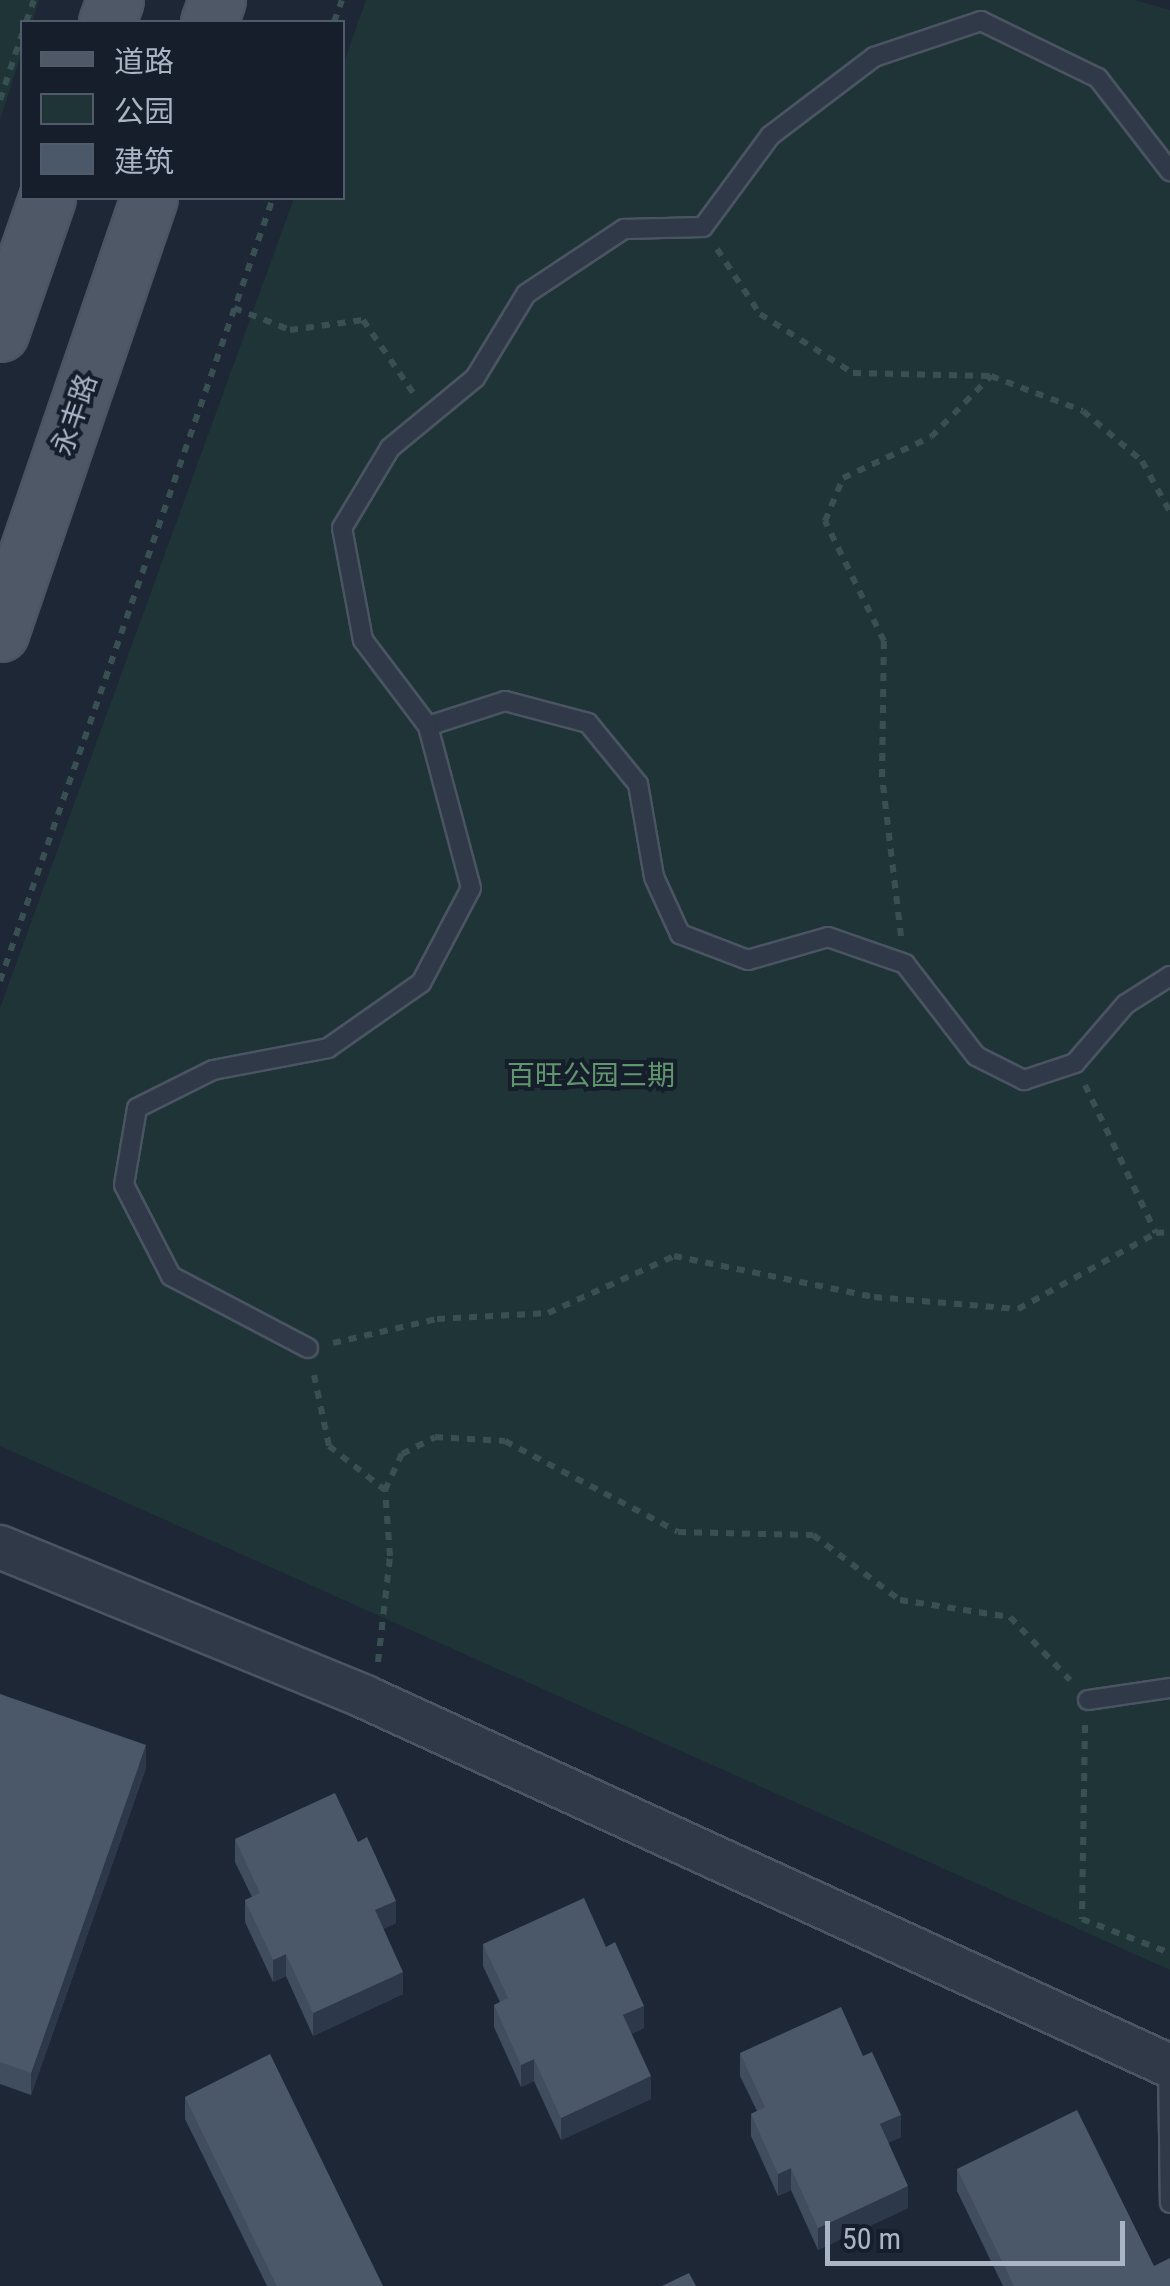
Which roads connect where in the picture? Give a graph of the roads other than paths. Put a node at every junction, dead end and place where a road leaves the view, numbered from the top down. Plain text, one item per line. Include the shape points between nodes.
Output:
1 (1170, 170) edge
2 (46, 200) edge
3 (148, 200) edge
4 (0, 334) edge
5 (0, 633) edge
6 (428, 726) junction
7 (1170, 976) edge
8 (308, 1348) road end
9 (0, 1546) edge
10 (1170, 1688) edge
11 (1088, 1700) road end
12 (1169, 2066) edge
13 (1170, 2203) edge

1 - 6 lane via 1098,78 981,21 874,57 770,136 703,227 624,228 526,294 475,378 390,448 342,528 364,640
2 - 4 main road
3 - 5 main road, 永丰路
6 - 7 lane via 505,701 588,723 638,784 654,877 680,934 748,960 828,937 906,964 976,1056 1024,1080 1075,1063 1126,1004
6 - 8 lane via 471,888 421,984 328,1048 212,1070 138,1108 124,1186 171,1276
9 - 12 street via 364,1697
10 - 11 lane
12 - 13 lane

